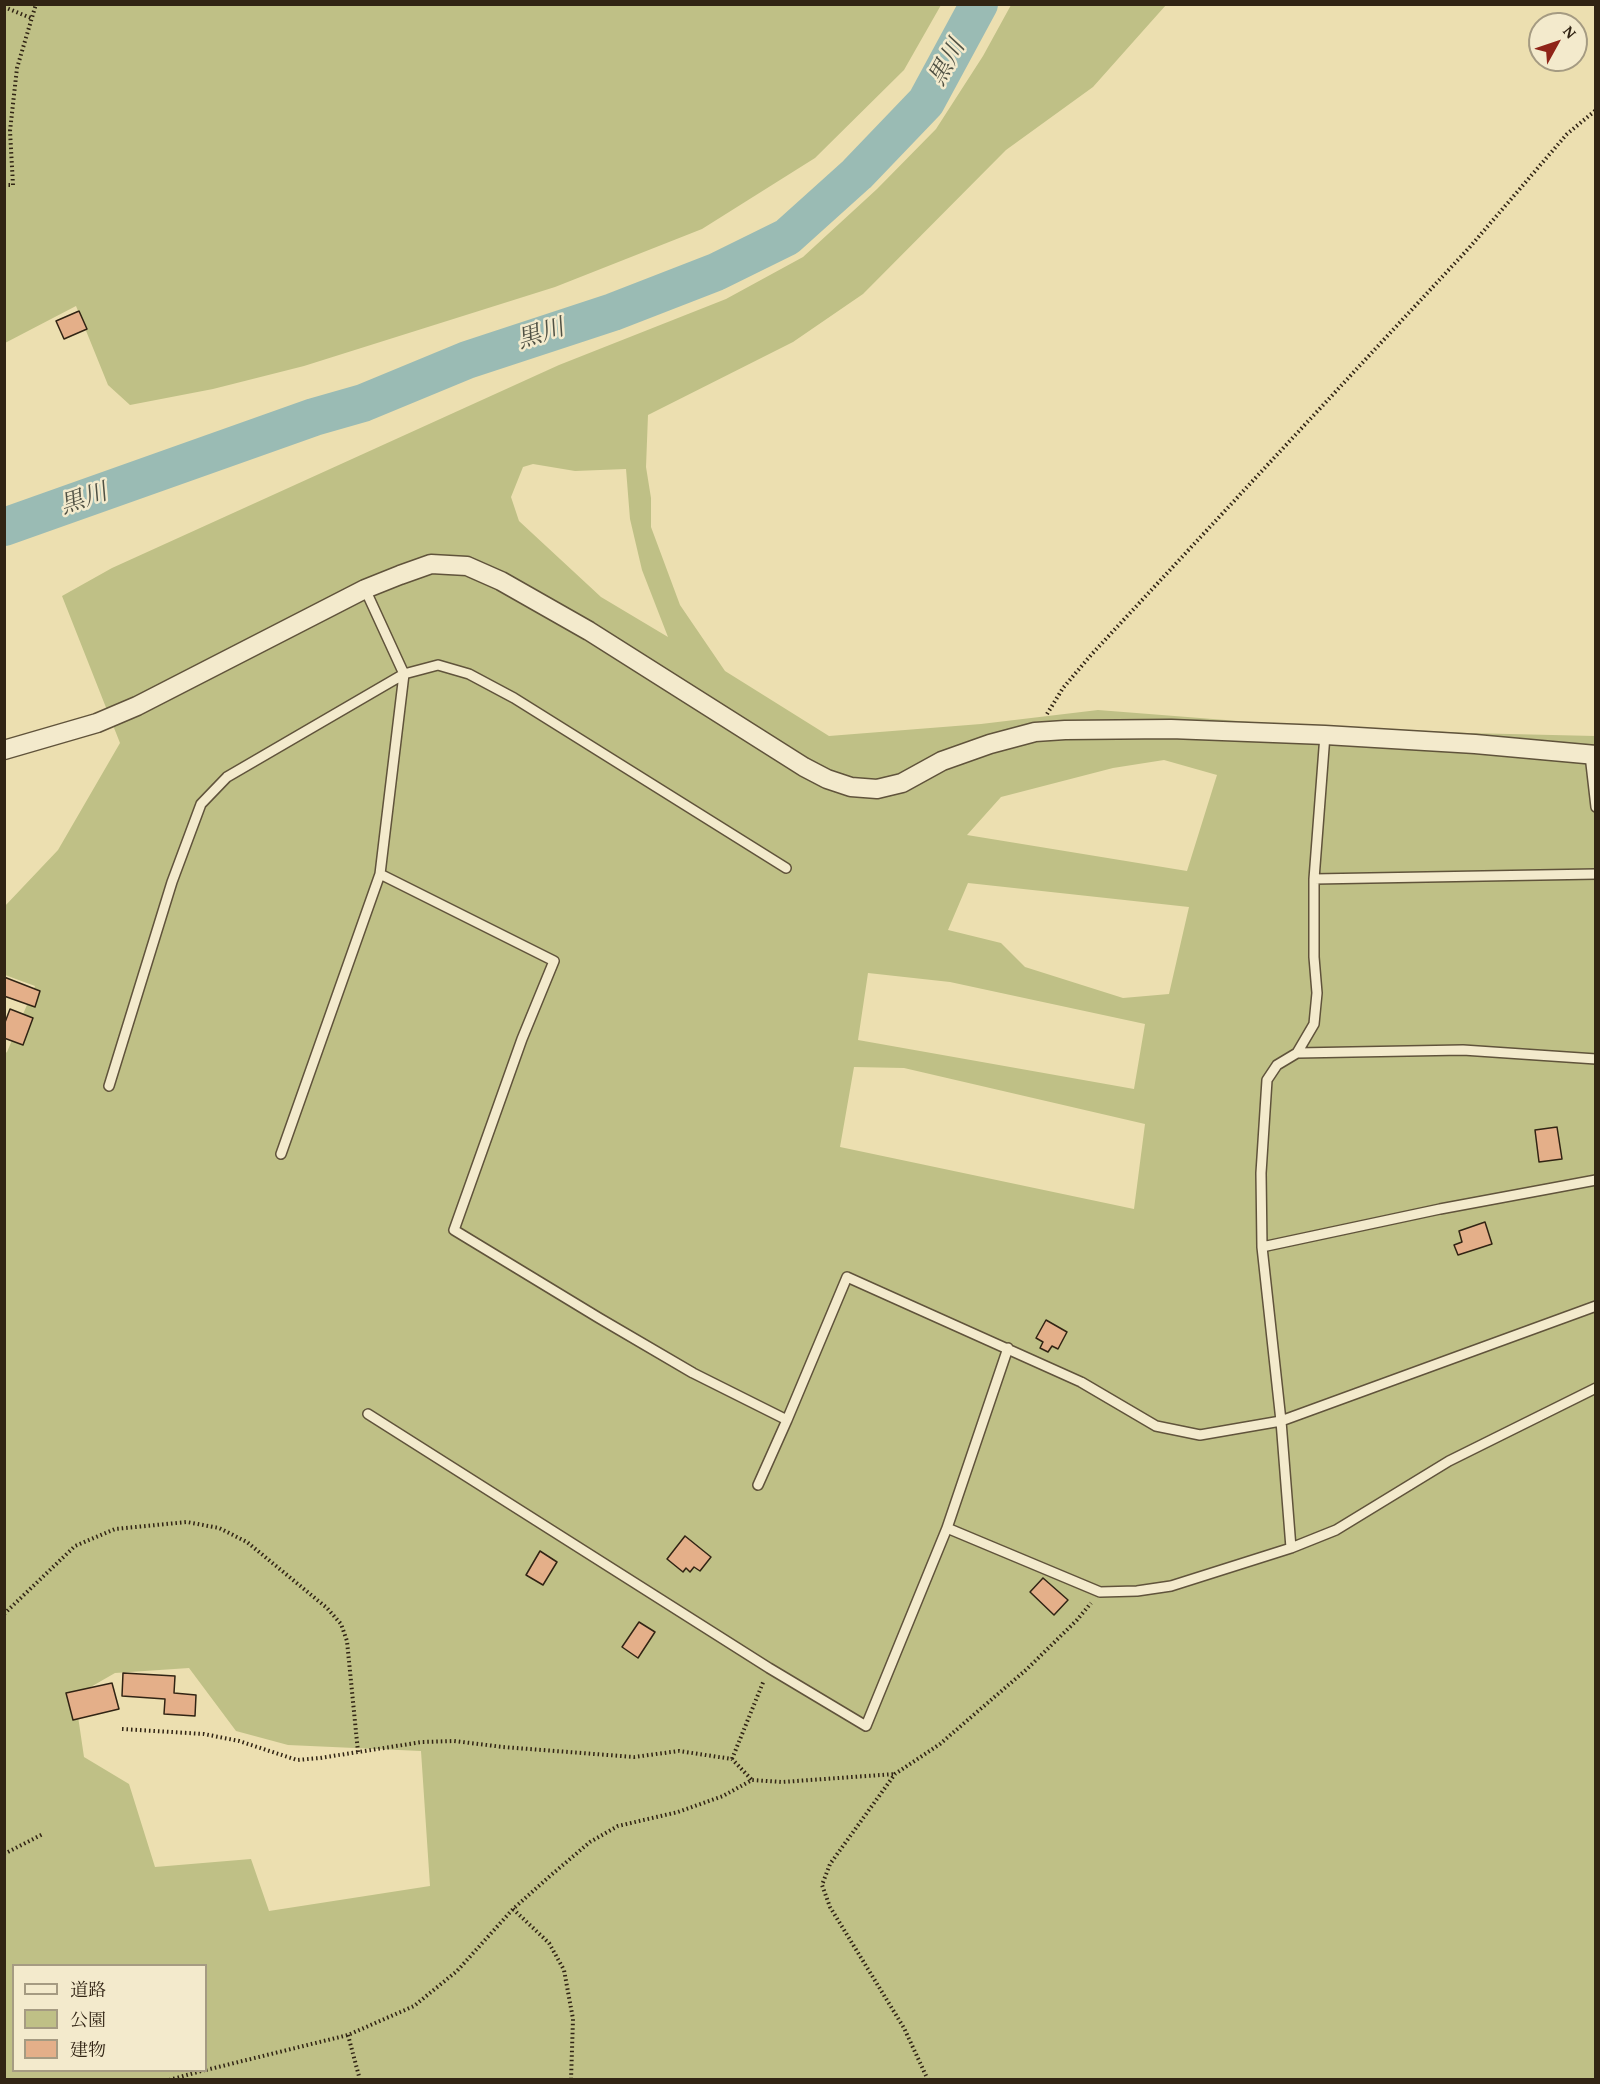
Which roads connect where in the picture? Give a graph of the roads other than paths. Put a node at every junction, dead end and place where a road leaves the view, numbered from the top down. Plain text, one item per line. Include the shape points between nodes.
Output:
1 (365, 590) junction
2 (404, 674) junction
3 (1325, 735) junction
4 (4, 750) edge
5 (1593, 755) edge
6 (1596, 807) edge
7 (786, 868) dead end
8 (380, 874) junction
9 (1596, 874) edge
10 (1314, 879) junction
11 (1297, 1053) junction
12 (1596, 1059) edge
13 (109, 1086) dead end
14 (281, 1154) dead end
15 (1596, 1180) edge
16 (1262, 1247) junction
17 (1596, 1306) edge
18 (1008, 1348) junction
19 (1596, 1388) edge
20 (368, 1414) dead end
21 (787, 1420) junction
22 (1281, 1421) junction
23 (758, 1485) dead end
24 (947, 1528) junction
25 (1292, 1548) junction

1 - 2 lane
1 - 3 street via 431,564 467,567 501,581 589,631 804,767 851,787 877,789 902,783 942,761 1035,732 1171,729
1 - 4 street via 137,706 97,723
2 - 7 lane via 438,665 469,674 514,698
2 - 8 lane
2 - 13 lane via 227,777 201,804 172,882
3 - 5 street
3 - 10 lane
5 - 6 lane
8 - 14 lane
8 - 21 lane via 554,961 453,1230 693,1373
9 - 10 lane
10 - 11 lane via 1314,1024
11 - 12 lane via 1463,1050
11 - 16 lane via 1277,1065 1267,1080 1261,1173
15 - 16 lane
16 - 22 lane
17 - 22 lane
18 - 21 lane via 847,1277
18 - 22 lane via 1081,1382 1156,1426 1200,1435
18 - 24 lane
19 - 25 lane via 1449,1461 1336,1530
20 - 24 lane via 866,1726
21 - 23 lane
22 - 25 lane
24 - 25 lane via 1100,1592 1171,1586

